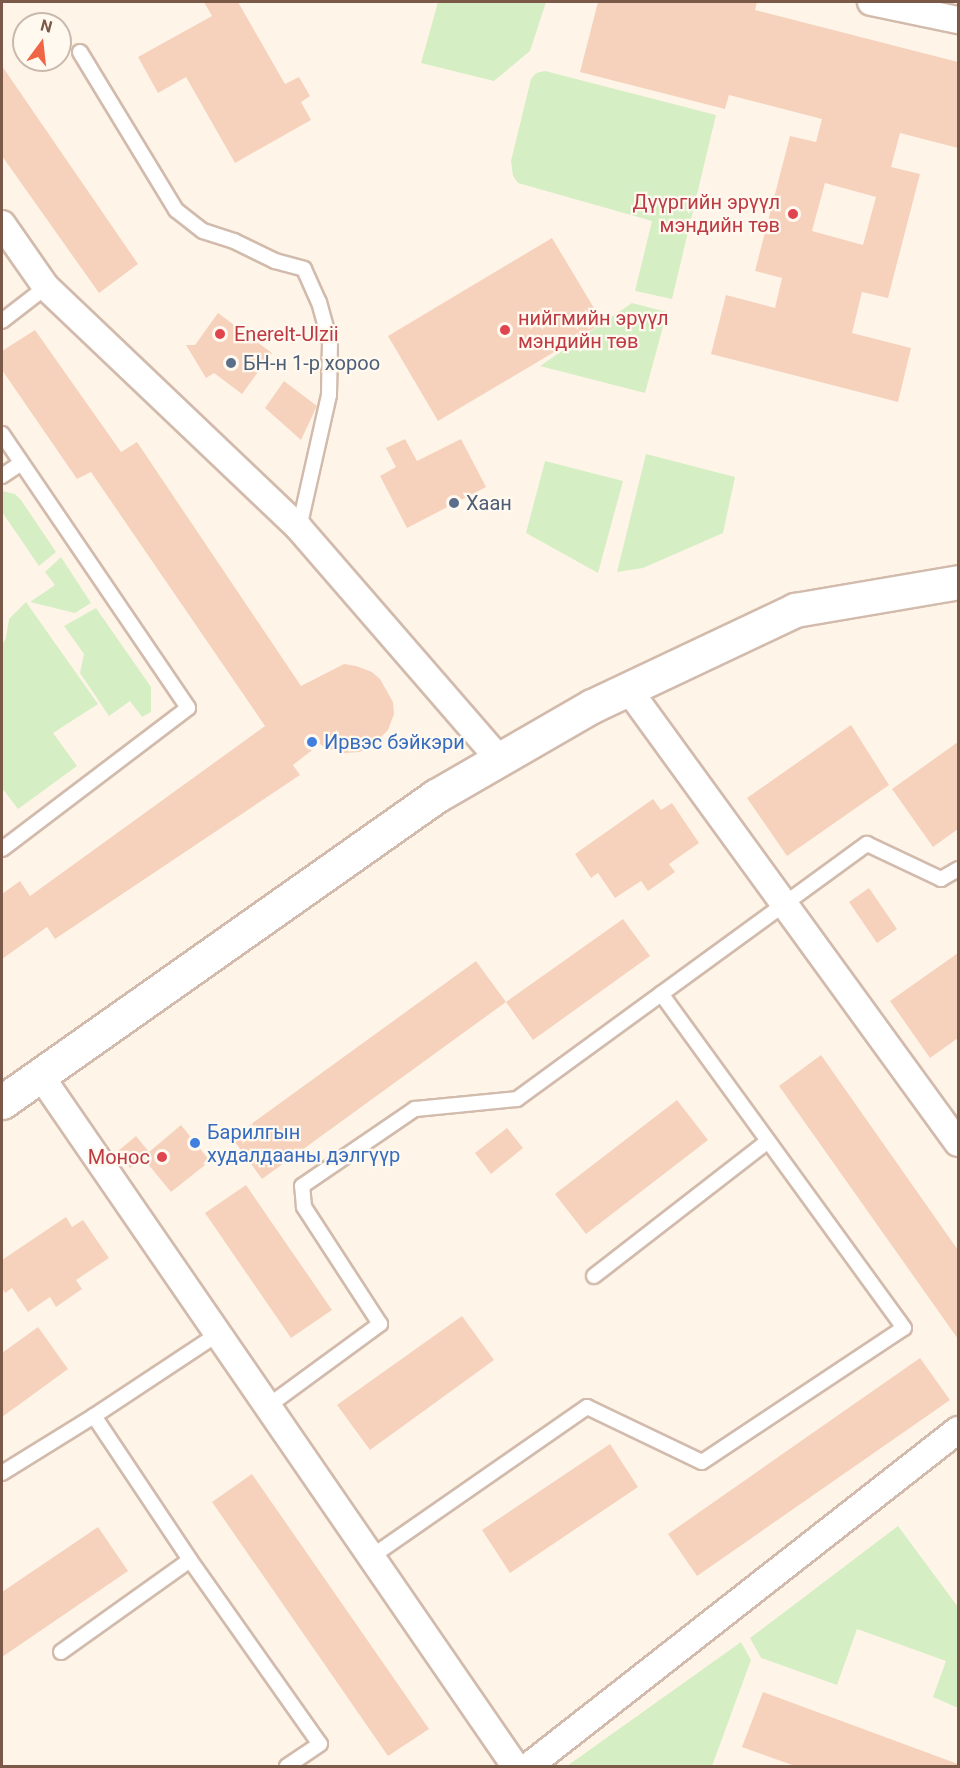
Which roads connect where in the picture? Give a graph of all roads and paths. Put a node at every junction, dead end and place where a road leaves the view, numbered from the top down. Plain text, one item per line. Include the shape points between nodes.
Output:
1 (871, 2) edge
2 (958, 20) edge
3 (81, 52) dead end
4 (2, 224) edge
5 (46, 286) junction
6 (2, 321) edge
7 (2, 434) edge
8 (21, 463) junction
9 (2, 476) edge
10 (299, 528) junction
11 (958, 582) edge
12 (628, 688) junction
13 (499, 759) junction
14 (2, 849) edge
15 (958, 869) edge
16 (786, 905) junction
17 (662, 994) junction
18 (40, 1075) junction
19 (2, 1102) edge
20 (768, 1141) junction
21 (958, 1143) edge
22 (594, 1276) dead end
23 (218, 1334) junction
24 (268, 1406) junction
25 (94, 1416) junction
26 (958, 1430) edge
27 (2, 1473) edge
28 (372, 1557) junction
29 (190, 1560) junction
30 (61, 1652) dead end
31 (287, 1767) edge
32 (515, 1767) edge
33 (529, 1767) edge

1 - 2 street
3 - 10 lane via 176,210 203,231 304,269 330,342 330,395
4 - 5 street
5 - 6 lane
5 - 10 street
7 - 8 lane
8 - 9 lane
8 - 14 lane via 188,708
10 - 13 street
11 - 12 main road via 795,610
12 - 13 main road
12 - 16 street
13 - 18 main road via 436,796
15 - 16 lane via 941,879 867,844
16 - 17 lane
16 - 21 street
17 - 20 lane
17 - 24 lane via 517,1099 415,1109 302,1186 304,1207 380,1324
18 - 19 main road
18 - 23 street
20 - 22 lane
20 - 28 lane via 904,1328 702,1462 587,1407
23 - 24 street
23 - 25 lane
24 - 28 street
25 - 27 lane
25 - 29 lane
26 - 33 street
28 - 32 street
29 - 30 lane
29 - 31 lane via 320,1744

